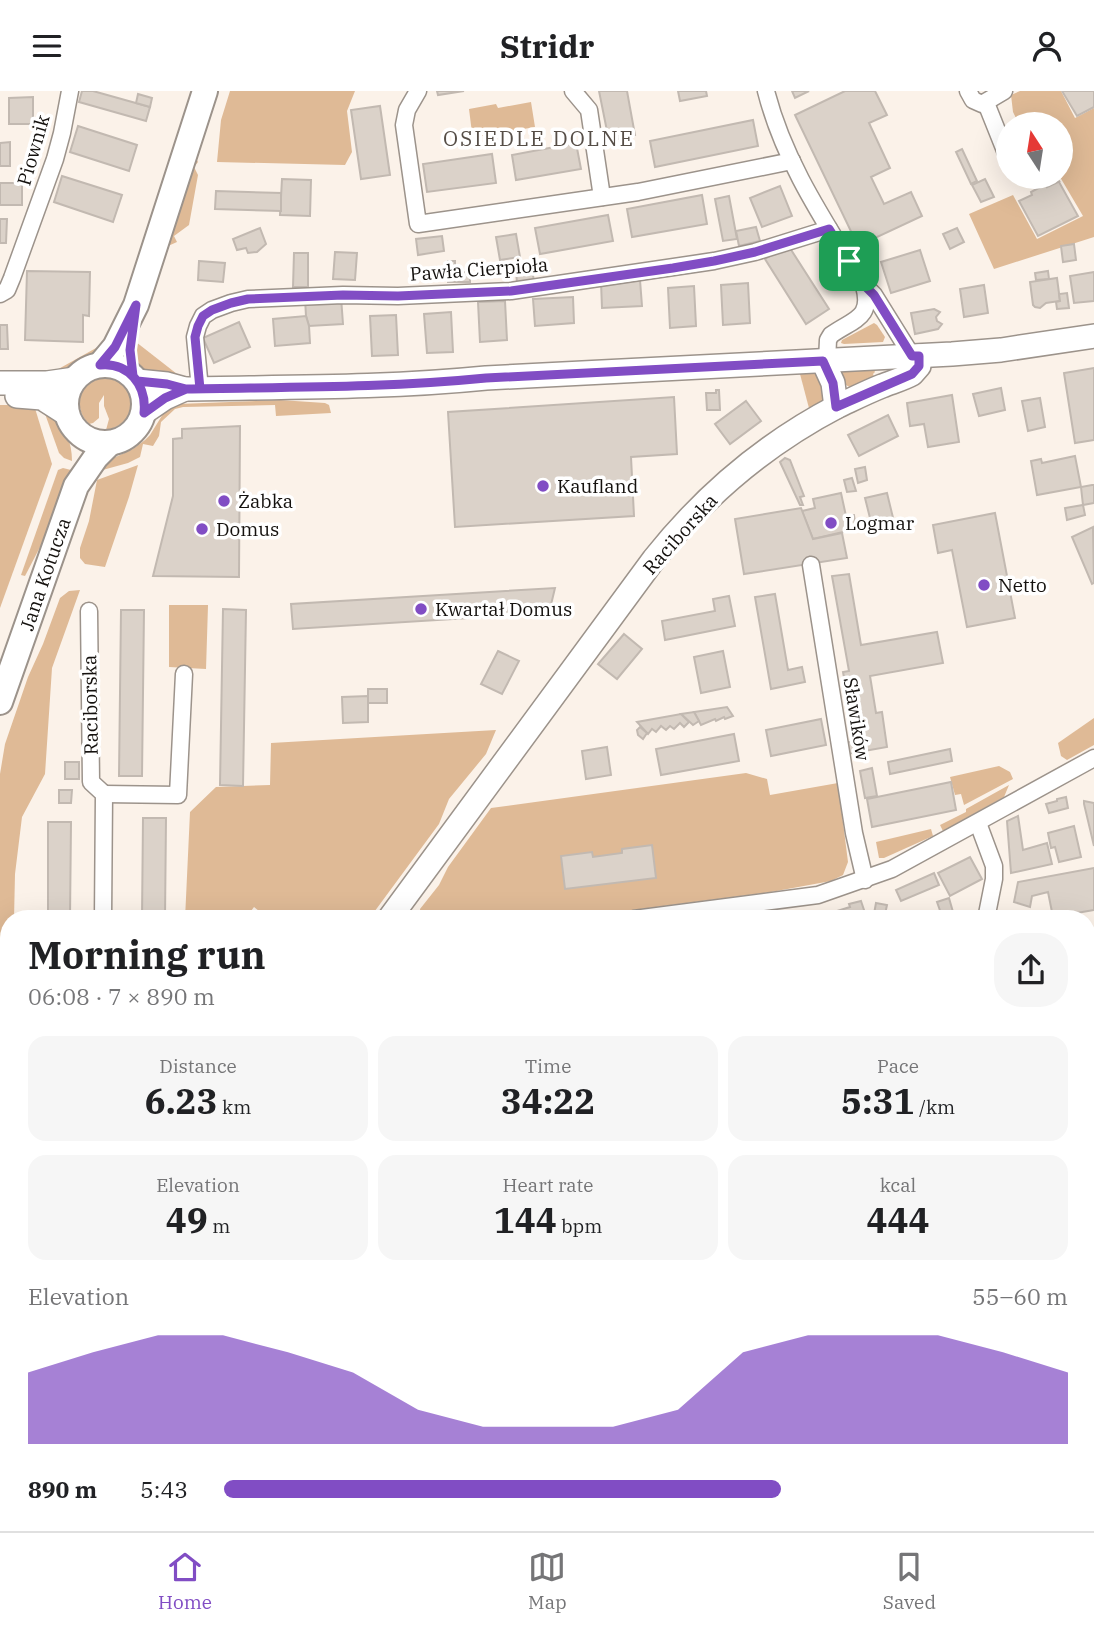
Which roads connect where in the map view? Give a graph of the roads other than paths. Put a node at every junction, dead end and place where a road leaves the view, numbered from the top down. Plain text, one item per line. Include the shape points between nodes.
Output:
1 (70, 91) edge
2 (205, 91) edge
3 (418, 91) edge
4 (573, 91) edge
5 (766, 91) edge
6 (968, 91) edge
7 (1004, 91) edge
8 (986, 103) junction
9 (996, 128) edge
10 (792, 161) junction
11 (602, 197) junction
12 (829, 229) junction
13 (863, 284) junction
14 (0, 295) edge
15 (136, 305) junction
16 (1094, 335) edge
17 (916, 356) junction
18 (825, 361) junction
19 (100, 365) junction
20 (135, 378) junction
21 (75, 379) junction
22 (0, 383) edge
23 (193, 389) junction
24 (0, 396) edge
25 (836, 407) junction
26 (144, 413) junction
27 (71, 421) junction
28 (110, 443) junction
29 (76, 486) junction
30 (811, 565) dead end
31 (89, 611) dead end
32 (184, 674) dead end
33 (0, 702) edge
34 (1094, 758) edge
35 (104, 794) junction
36 (978, 823) junction
37 (865, 880) junction
38 (103, 910) edge
39 (396, 910) edge
40 (703, 910) edge
41 (988, 910) edge

1 - 14 street, Piownik via 55,159 12,278
2 - 15 main road
3 - 11 street via 404,125 418,223
4 - 11 street via 589,110
5 - 10 street
6 - 8 street via 978,103
7 - 8 street
8 - 9 street
10 - 11 street
10 - 12 street
12 - 13 street
12 - 23 street, Pawła Cierpioła via 714,261 511,291 231,303 203,316 198,326
13 - 17 street
13 - 18 street via 865,310 831,335
15 - 19 main road via 115,347
15 - 20 main road via 130,350
16 - 17 street
17 - 18 street
17 - 25 street, Raciborska via 919,366 912,374
18 - 23 street via 438,383
18 - 25 street
19 - 20 main road via 119,367
19 - 21 main road
20 - 23 street
20 - 26 main road via 144,397
21 - 22 street
21 - 27 main road via 66,396
23 - 26 street via 165,398
24 - 27 street via 42,398
25 - 39 street, Raciborska via 751,463 676,533
26 - 28 main road via 132,433
27 - 28 main road via 91,440
27 - 29 main road, Jana Kotucza via 78,450
28 - 29 main road, Jana Kotucza
29 - 33 main road, Jana Kotucza
30 - 37 street, Sławików
31 - 35 street, Raciborska via 91,782
32 - 35 street via 178,795
34 - 36 street
35 - 38 street, Raciborska
36 - 37 street
36 - 41 street via 995,879
37 - 40 street via 818,895

